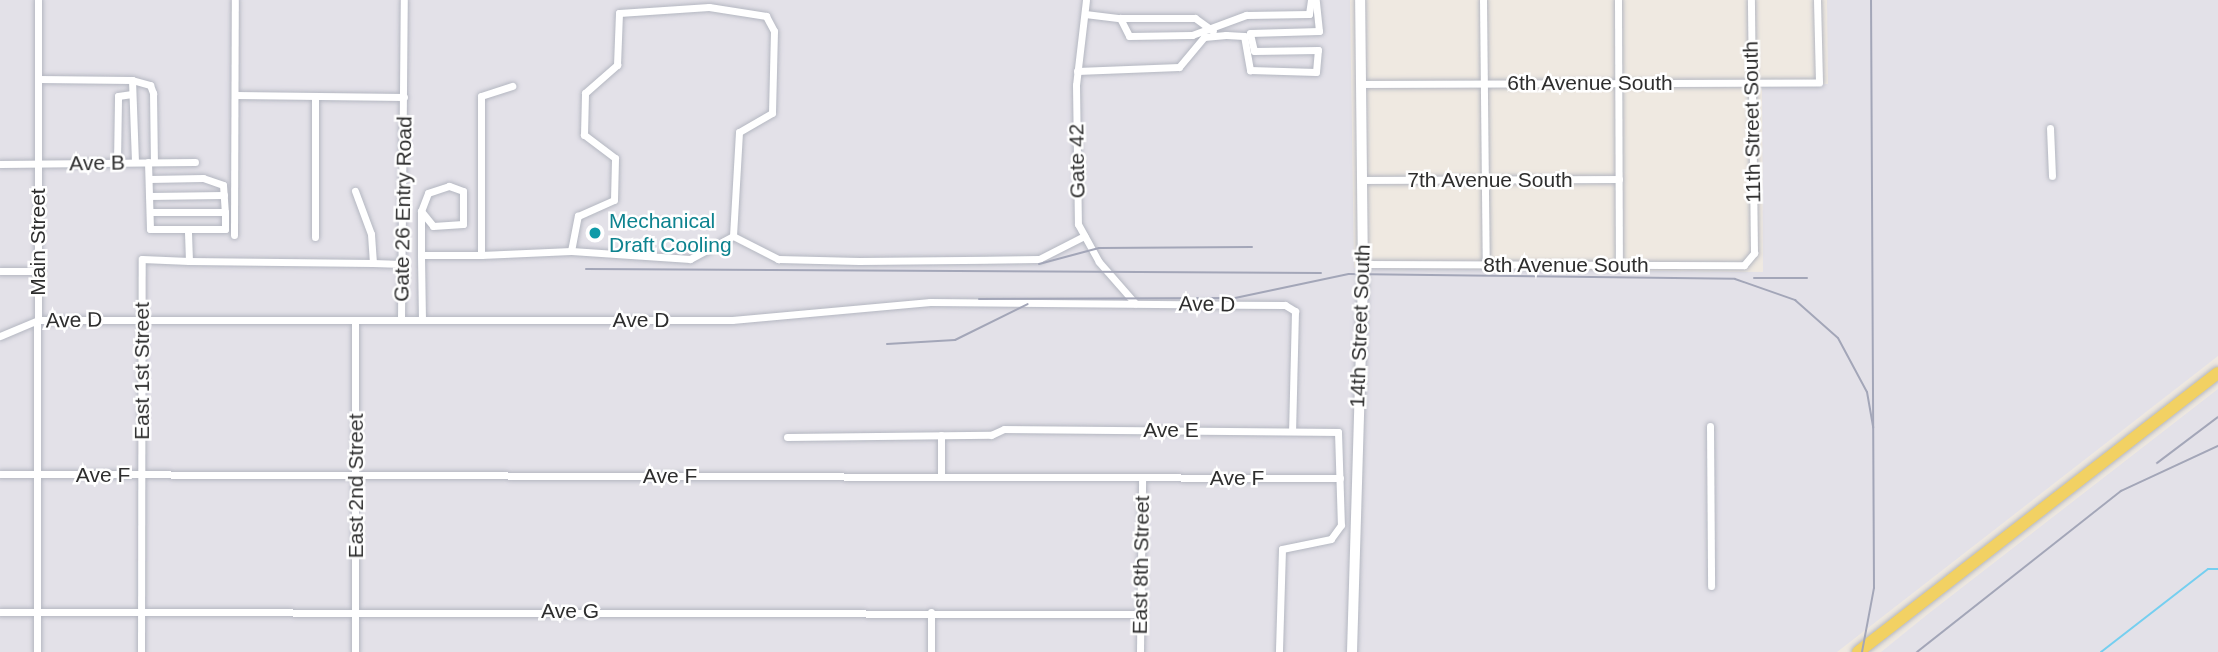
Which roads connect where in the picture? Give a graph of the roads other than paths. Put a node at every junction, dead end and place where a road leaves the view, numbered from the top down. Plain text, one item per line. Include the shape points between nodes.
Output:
1 (38, 0) edge
2 (235, 0) edge
3 (404, 0) edge
4 (1086, 0) edge
5 (1314, 0) edge
6 (1360, 0) edge
7 (1483, 0) edge
8 (1618, 0) edge
9 (1751, 0) edge
10 (1817, 0) edge
11 (1085, 14) junction
12 (1119, 18) junction
13 (1213, 31) junction
14 (1077, 71) junction
15 (37, 79) junction
16 (132, 80) junction
17 (1752, 82) junction
18 (1618, 83) junction
19 (1360, 84) junction
20 (1484, 84) junction
21 (512, 86) dead end
22 (132, 94) junction
23 (235, 95) junction
24 (314, 97) junction
25 (404, 97) junction
26 (2050, 128) dead end
27 (151, 162) junction
28 (195, 162) dead end
29 (117, 163) junction
30 (135, 163) junction
31 (0, 164) edge
32 (38, 164) junction
33 (2052, 176) dead end
34 (149, 179) junction
35 (1619, 179) junction
36 (1360, 180) junction
37 (1485, 180) junction
38 (355, 191) dead end
39 (224, 195) junction
40 (149, 196) junction
41 (421, 211) junction
42 (150, 212) junction
43 (225, 212) junction
44 (188, 229) junction
45 (234, 235) dead end
46 (733, 236) junction
47 (1084, 236) junction
48 (315, 237) dead end
49 (1754, 243) joint
50 (571, 251) junction
51 (421, 255) junction
52 (481, 255) junction
53 (189, 261) junction
54 (373, 263) junction
55 (402, 264) junction
56 (1363, 264) junction
57 (1486, 265) junction
58 (1619, 266) junction
59 (0, 271) edge
60 (38, 271) junction
61 (1135, 303) junction
62 (38, 320) junction
63 (142, 320) junction
64 (355, 320) junction
65 (401, 320) junction
66 (422, 320) junction
67 (0, 336) edge
68 (2218, 373) edge
69 (1710, 426) dead end
70 (1292, 431) junction
71 (941, 435) junction
72 (787, 437) dead end
73 (0, 474) edge
74 (38, 474) junction
75 (142, 475) junction
76 (356, 475) junction
77 (941, 477) junction
78 (1142, 478) junction
79 (1340, 478) junction
80 (1711, 586) dead end
81 (38, 611) junction
82 (141, 611) junction
83 (355, 611) junction
84 (0, 612) edge
85 (931, 612) junction
86 (1140, 614) junction
87 (37, 652) edge
88 (141, 652) edge
89 (355, 652) edge
90 (931, 652) edge
91 (1140, 652) edge
92 (1279, 652) edge
93 (1352, 652) edge
94 (1858, 652) edge

1 - 15 street, Main Street
2 - 23 street
3 - 25 street, Gate 26 Entry Road
4 - 11 street, Gate 42
5 - 13 street via 1310,14 1246,15
5 - 14 street via 1319,31 1250,33 1254,51 1318,50 1316,72 1250,70 1244,36 1204,37 1179,67
6 - 19 street, 14th Street South
7 - 20 street
8 - 18 street
9 - 17 street, 11th Street South
10 - 17 street, 6th Avenue South via 1819,82
11 - 12 street
11 - 14 street, Gate 42
12 - 13 street via 1195,18
12 - 13 street via 1129,36
14 - 47 street, Gate 42 via 1077,223
15 - 16 street
15 - 32 street, Main Street
16 - 22 street
16 - 27 street via 150,85
17 - 18 street, 6th Avenue South
17 - 49 street, 11th Street South
18 - 20 street, 6th Avenue South
18 - 35 street
19 - 20 street, 6th Avenue South
19 - 36 street, 14th Street South
20 - 37 street
21 - 52 street via 481,96
22 - 29 street via 118,96
22 - 30 street
23 - 24 street
23 - 45 street
24 - 25 street
24 - 48 street
25 - 55 street, Gate 26 Entry Road
26 - 33 street
27 - 28 street, Ave B
27 - 30 street, Ave B
27 - 34 street
29 - 30 street, Ave B
29 - 32 street, Ave B
31 - 32 street, Ave B
32 - 60 street, Main Street
34 - 39 street via 203,178 223,185
34 - 40 street
35 - 37 street, 7th Avenue South
35 - 58 street
36 - 37 street, 7th Avenue South
36 - 56 street, 14th Street South
37 - 57 street
38 - 54 street via 371,234
39 - 40 street
39 - 43 street
40 - 42 street
41 - 41 street via 433,226 463,224 463,191 449,186 428,193
41 - 51 street
42 - 43 street
42 - 44 street via 150,229
43 - 44 street via 225,229
44 - 53 street
46 - 47 street via 778,260 859,261 1039,259
46 - 50 street via 690,258
46 - 50 street via 739,132 772,113 774,31 765,16 709,6 619,13 617,65 585,93 584,135 615,158 614,200 578,216
47 - 61 street, Gate 42
49 - 58 street, 8th Avenue South via 1744,265
50 - 52 street
51 - 52 street
51 - 66 street
53 - 54 street
53 - 63 street, East 1st Street via 142,259
54 - 55 street
55 - 65 street, Gate 26 Entry Road
56 - 57 street, 8th Avenue South
56 - 93 street, 14th Street South
57 - 58 street, 8th Avenue South
59 - 60 street
60 - 62 street, Main Street
61 - 66 street, Ave D via 930,302 733,320
61 - 70 street, Ave D via 1285,304 1295,311
62 - 63 street, Ave D
62 - 67 street, Ave D
62 - 74 street, Main Street
63 - 64 street, Ave D
63 - 75 street, East 1st Street
64 - 65 street, Ave D
64 - 76 street, East 2nd Street
65 - 66 street, Ave D
68 - 94 main road
69 - 80 street
70 - 71 street, Ave E via 1004,429 991,435
70 - 79 street, Ave E via 1338,432
71 - 72 street, Ave E
71 - 77 street
73 - 74 street, Ave F
74 - 75 street, Ave F
74 - 81 street, Main Street
75 - 76 street, Ave F
75 - 82 street, East 1st Street
76 - 77 street, Ave F
76 - 83 street, East 2nd Street
77 - 78 street, Ave F
78 - 79 street, Ave F
78 - 86 street, East 8th Street
79 - 92 street via 1341,525 1331,539 1282,549
81 - 82 street, Ave G
81 - 84 street, Ave G
81 - 87 street, Main Street
82 - 83 street, Ave G
82 - 88 street, East 1st Street
83 - 85 street, Ave G
83 - 89 street, East 2nd Street
85 - 86 street, Ave G
85 - 90 street
86 - 91 street, East 8th Street

